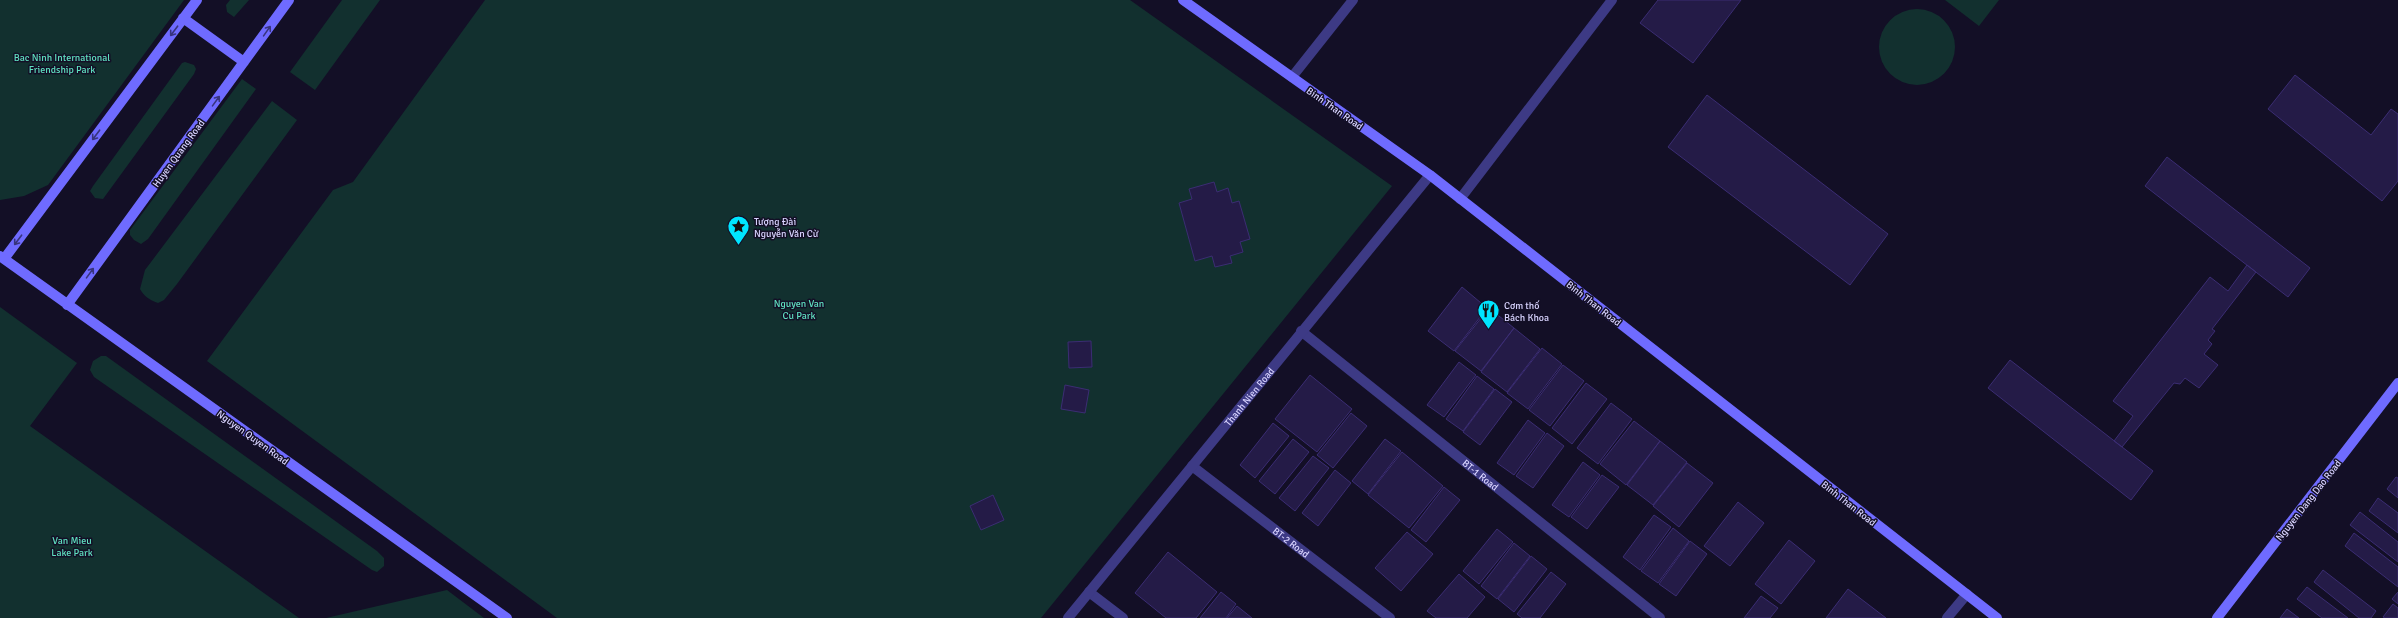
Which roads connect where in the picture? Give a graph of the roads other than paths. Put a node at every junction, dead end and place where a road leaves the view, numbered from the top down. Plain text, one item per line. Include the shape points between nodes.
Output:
1 (197, 0) edge
2 (289, 0) edge
3 (1183, 0) edge
4 (1353, 0) edge
5 (1612, 0) edge
6 (183, 18) junction
7 (244, 62) junction
8 (1292, 77) junction
9 (1430, 175) junction
10 (1460, 199) junction
11 (2, 257) edge
12 (67, 305) junction
13 (1301, 331) junction
14 (2398, 383) edge
15 (1192, 466) junction
16 (1089, 592) junction
17 (1967, 594) junction
18 (506, 618) edge
19 (1068, 618) edge
20 (1123, 618) edge
21 (1390, 618) edge
22 (1660, 618) edge
23 (1947, 618) edge
24 (1996, 618) edge
25 (2217, 618) edge

1 - 6 street
7 -> 2 street, Huyen Quang Road
3 - 8 street, Binh Than Road
4 - 8 street
5 - 10 street
6 - 7 street
6 -> 11 street
12 -> 7 street, Huyen Quang Road
8 - 9 street, Binh Than Road
9 - 10 street, Binh Than Road
9 - 13 street, Thanh Nien Road
10 - 17 street, Binh Than Road
11 - 12 street, Nguyen Quyen Road
12 - 18 street, Nguyen Quyen Road
13 - 15 street, Thanh Nien Road
13 - 22 street, BT-1 Road
14 - 25 street, Nguyen Dang Dao Road
15 - 16 street, Thanh Nien Road
15 - 21 street, BT-2 Road
16 - 19 street, Thanh Nien Road
16 - 20 street
17 - 23 street
17 - 24 street, Binh Than Road

